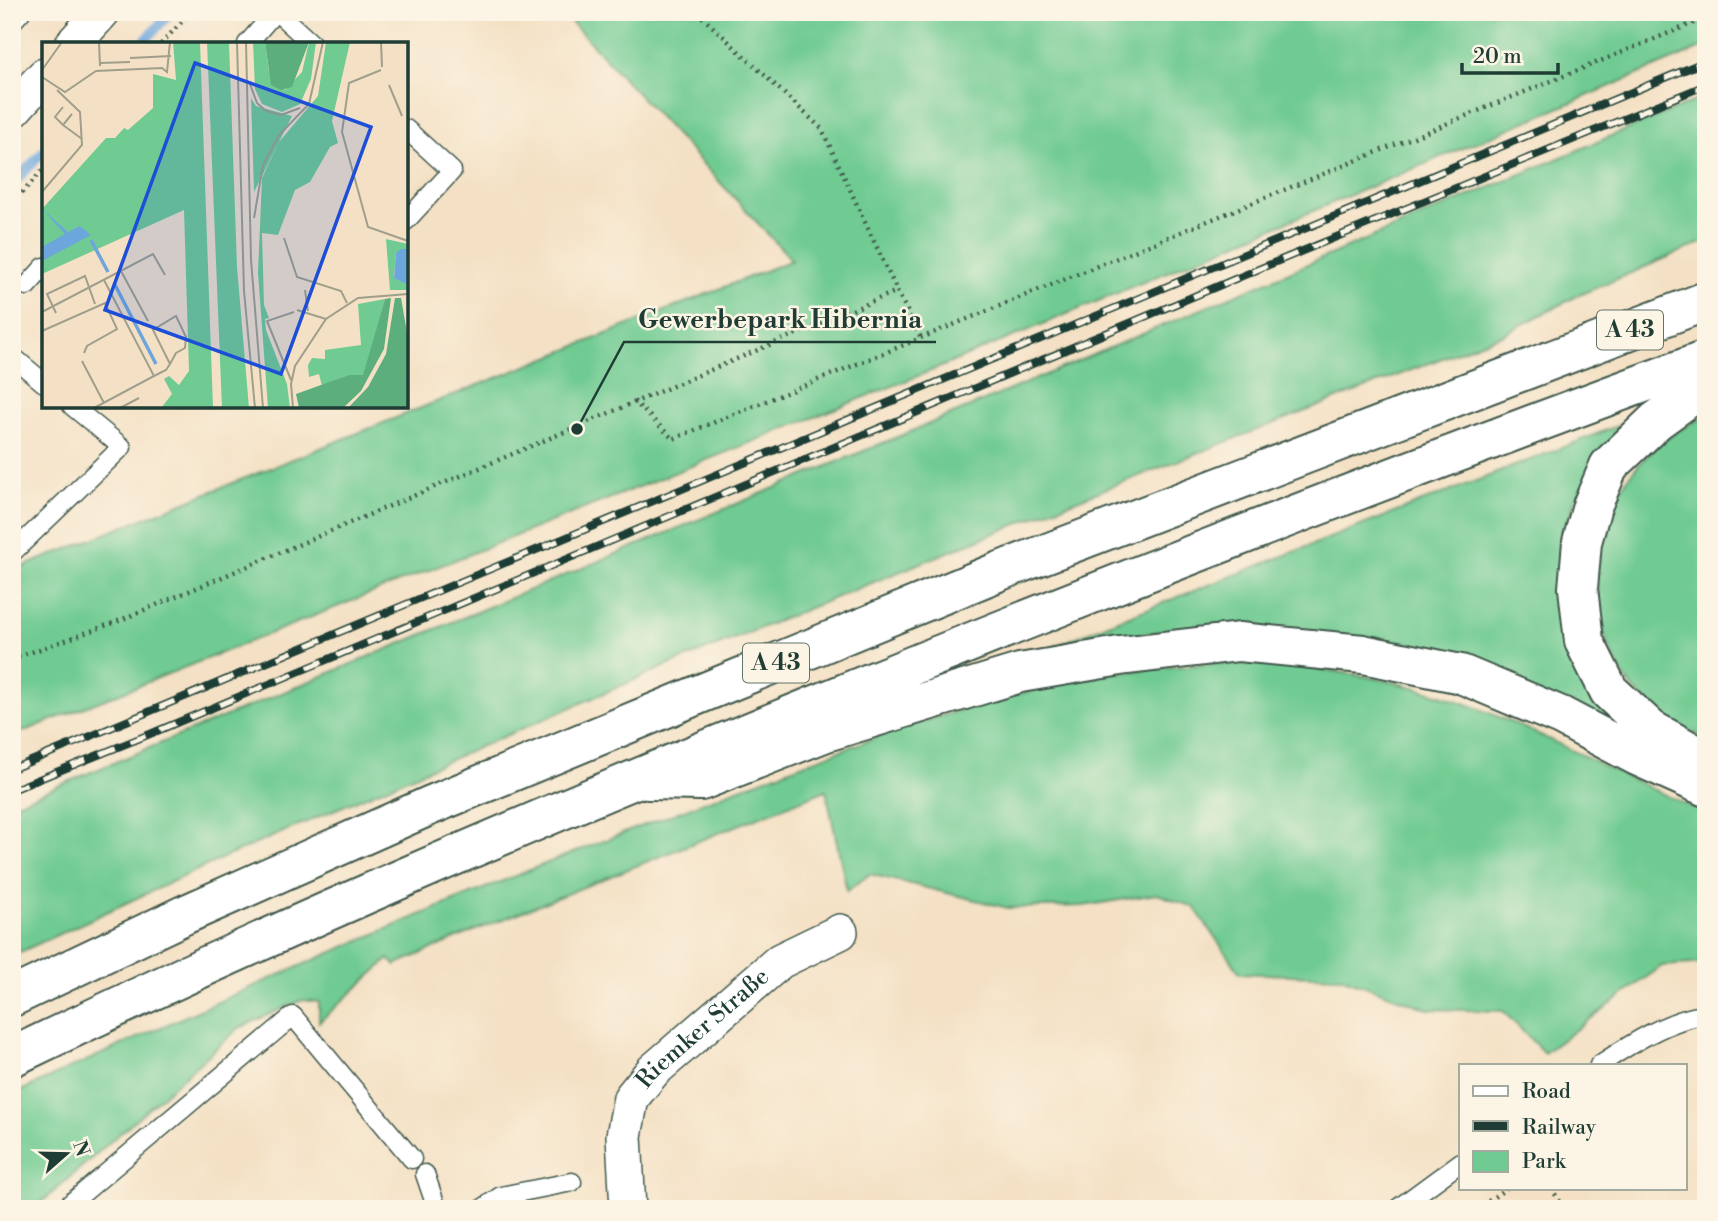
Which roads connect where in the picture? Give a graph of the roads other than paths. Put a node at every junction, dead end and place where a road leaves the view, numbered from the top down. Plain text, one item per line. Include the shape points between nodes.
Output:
1 (21, 12) edge
2 (102, 12) edge
3 (276, 12) edge
4 (12, 22) edge
5 (75, 42) edge
6 (249, 42) edge
7 (310, 42) edge
8 (42, 78) edge
9 (12, 111) edge
10 (408, 131) edge
11 (408, 219) edge
12 (42, 269) edge
13 (27, 286) dead end
14 (1706, 301) edge
15 (12, 356) edge
16 (1706, 360) edge
17 (42, 381) edge
18 (1706, 385) edge
19 (74, 408) edge
20 (12, 553) edge
21 (1706, 760) edge
22 (632, 779) junction
23 (1706, 787) edge
24 (840, 932) dead end
25 (12, 997) edge
26 (1706, 1014) edge
27 (12, 1057) edge
28 (1601, 1064) edge
29 (412, 1159) dead end
30 (1459, 1164) edge
31 (425, 1174) dead end
32 (572, 1182) dead end
33 (64, 1209) edge
34 (438, 1209) edge
35 (482, 1209) edge
36 (628, 1209) edge
37 (1397, 1209) edge

1 - 4 lane
2 - 5 street
3 - 6 lane
3 - 7 lane
8 - 9 street
10 - 11 lane via 452,171
12 - 13 lane
14 - 25 highway, A 43 via 1000,570 429,806
15 - 17 lane
16 - 22 highway, A 43 via 1057,606
18 - 21 highway via 1656,421 1609,466 1582,542 1578,587 1584,641 1609,691 1650,729
19 - 20 lane via 122,447
22 - 23 highway via 701,782 825,732 1020,673 1240,642 1363,654 1461,674 1561,716
22 - 27 highway, A 43 via 409,875
24 - 36 street, Riemker Straße via 780,961 653,1071 631,1098 624,1136
26 - 28 lane via 1686,1016
29 - 33 lane via 293,1016
30 - 37 lane
31 - 34 lane
32 - 35 lane via 501,1196

